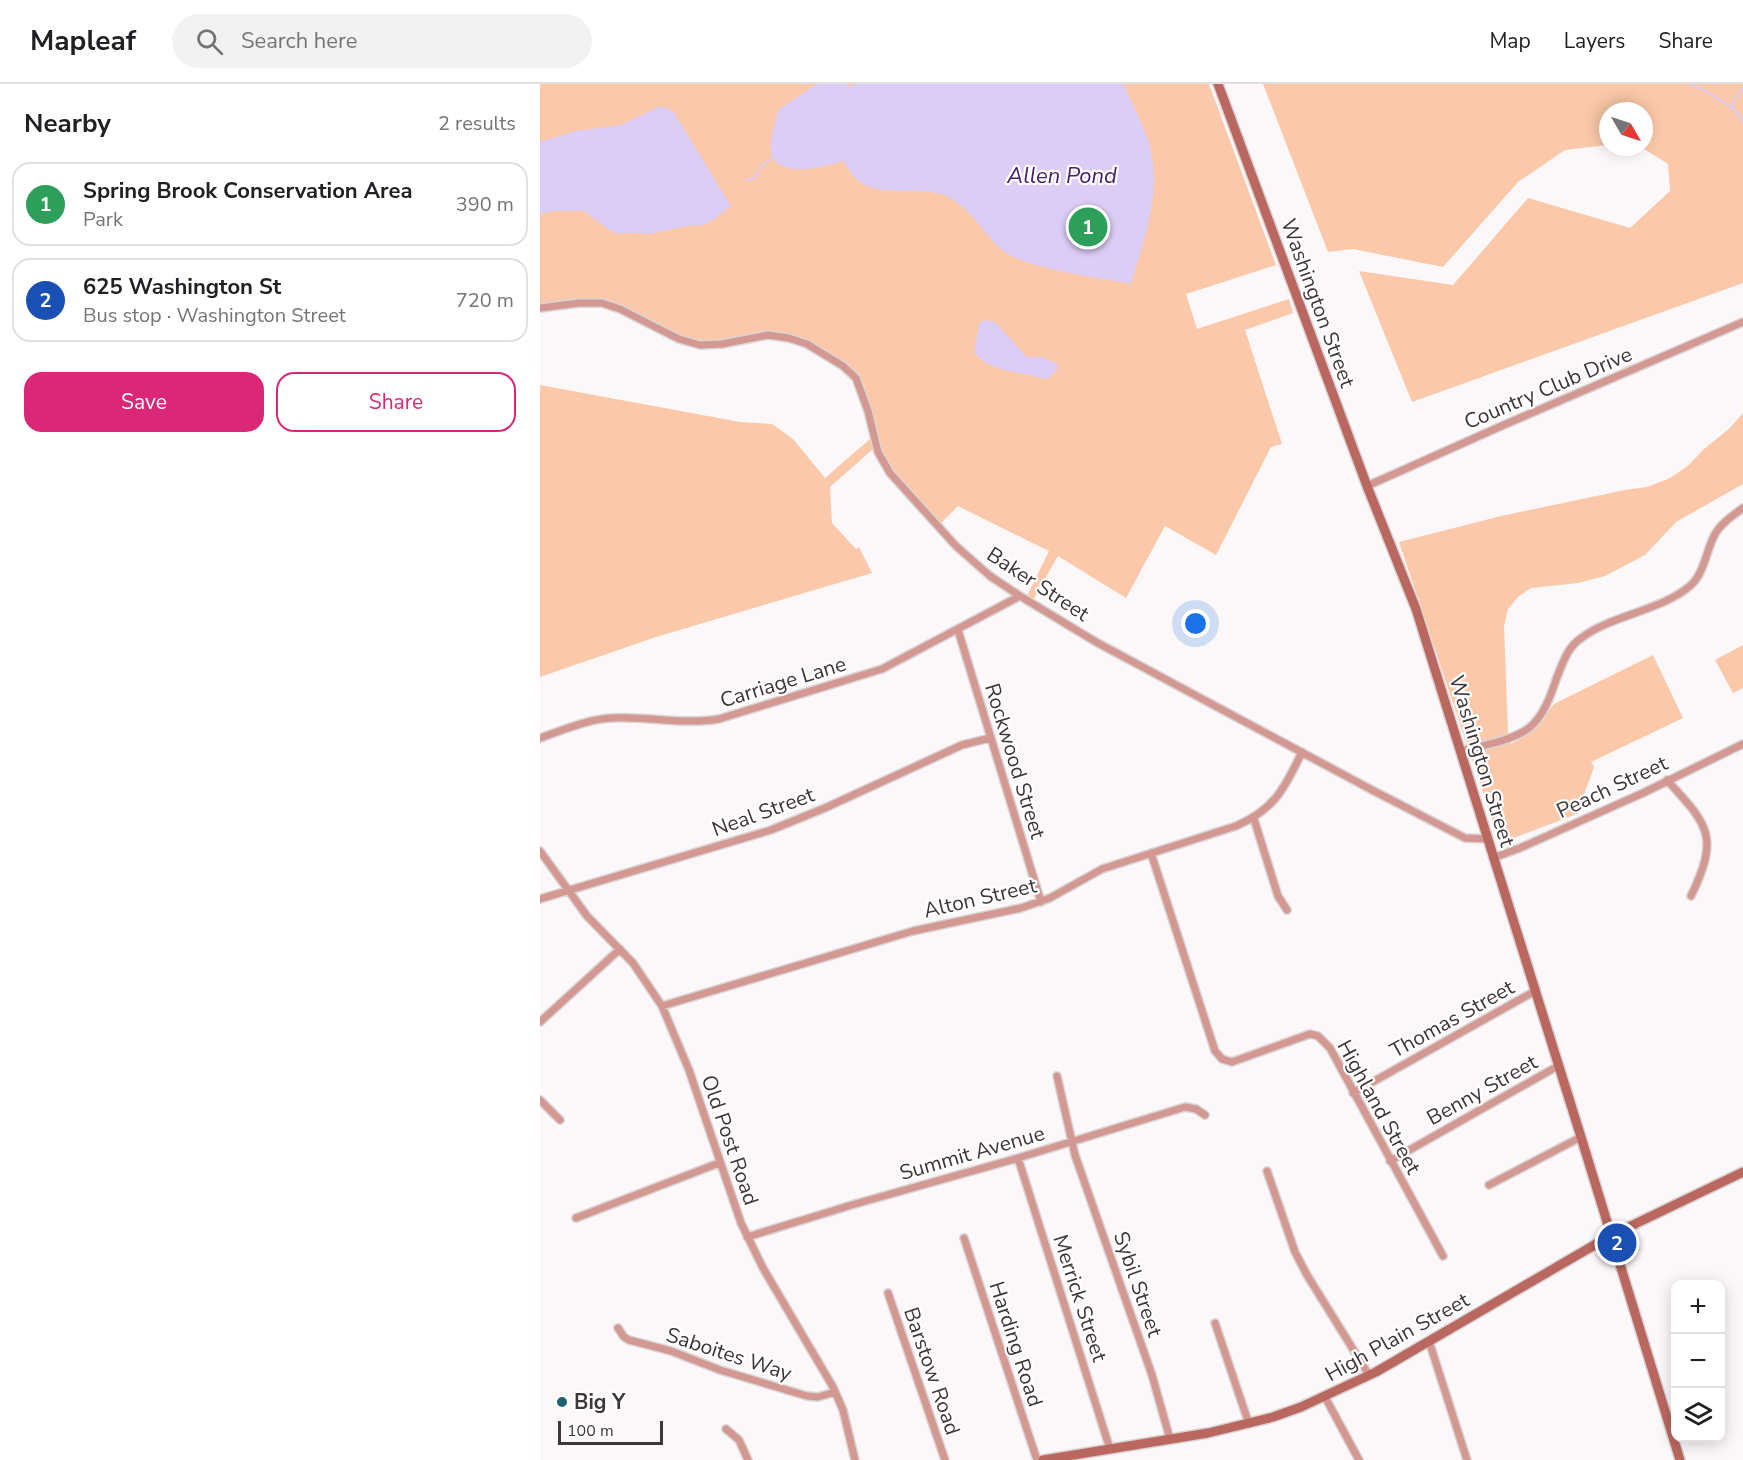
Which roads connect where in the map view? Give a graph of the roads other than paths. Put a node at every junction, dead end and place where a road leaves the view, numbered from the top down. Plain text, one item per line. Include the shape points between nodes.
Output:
1 (1218, 84) edge
2 (540, 308) edge
3 (1743, 322) edge
4 (1367, 486) junction
5 (1743, 508) edge
6 (1020, 596) junction
7 (958, 630) junction
8 (540, 738) edge
9 (990, 738) junction
10 (1743, 744) edge
11 (1460, 751) junction
12 (1302, 752) junction
13 (1667, 780) junction
14 (1254, 819) junction
15 (1488, 838) junction
16 (540, 851) edge
17 (1151, 853) junction
18 (1493, 858) junction
19 (567, 890) junction
20 (1691, 896) dead end
21 (540, 899) edge
22 (1041, 902) junction
23 (1287, 910) dead end
24 (620, 950) junction
25 (1535, 991) junction
26 (662, 1006) junction
27 (540, 1023) edge
28 (1558, 1066) junction
29 (1057, 1076) dead end
30 (1353, 1093) junction
31 (540, 1100) edge
32 (1205, 1115) dead end
33 (560, 1120) dead end
34 (1581, 1137) junction
35 (1072, 1141) junction
36 (1018, 1158) junction
37 (1390, 1161) junction
38 (719, 1163) junction
39 (1267, 1171) dead end
40 (1743, 1172) edge
41 (1489, 1185) dead end
42 (576, 1218) dead end
43 (1610, 1236) junction
44 (747, 1237) junction
45 (964, 1238) dead end
46 (1443, 1256) dead end
47 (888, 1293) dead end
48 (1215, 1323) dead end
49 (618, 1328) dead end
50 (1429, 1341) junction
51 (1369, 1375) junction
52 (835, 1392) junction
53 (1325, 1397) junction
54 (1249, 1424) junction
55 (726, 1429) dead end
56 (1170, 1439) junction
57 (1110, 1449) junction
58 (748, 1460) edge
59 (855, 1460) edge
60 (945, 1460) edge
61 (1037, 1460) edge
62 (1043, 1460) edge
63 (1359, 1460) edge
64 (1467, 1460) edge
65 (1680, 1460) edge

1 - 4 main road, Washington Street
2 - 6 street, Baker Street via 602,303 690,343 710,345 778,336 799,340 829,357 856,378 878,452 899,485 968,557
3 - 4 street, Country Club Drive
4 - 11 main road, Washington Street via 1416,609
5 - 11 street via 1715,534 1692,584 1676,595 1587,634 1572,646 1543,711 1529,728 1512,737
6 - 7 street, Carriage Lane
6 - 12 street, Baker Street via 1096,642
7 - 8 street, Carriage Lane via 882,669 719,719 699,722 607,718
7 - 9 street, Rockwood Street
9 - 19 street, Neal Street via 962,745 771,830
9 - 22 street, Rockwood Street
10 - 13 street, Peach Street
11 - 15 main road, Washington Street
12 - 14 street, Alton Street via 1275,801
12 - 15 street, Baker Street via 1465,838
13 - 18 street, Peach Street
13 - 20 street via 1705,829 1707,851
14 - 17 street, Alton Street
14 - 23 street via 1278,896
15 - 18 main road, Washington Street
16 - 19 street, Old Post Road
17 - 22 street, Alton Street via 1101,869
17 - 30 street, Highland Street via 1219,1056 1232,1062 1312,1033 1328,1045
18 - 25 main road, Washington Street
19 - 21 street, Neal Street
19 - 24 street, Old Post Road
22 - 26 street, Alton Street via 913,931
24 - 26 street, Old Post Road via 645,978
24 - 27 street
25 - 28 main road, Washington Street
25 - 30 street, Thomas Street
26 - 38 street, Old Post Road via 689,1070
28 - 34 main road, Washington Street
28 - 37 street, Benny Street
29 - 35 street, Sybil Street
30 - 37 street, Highland Street
31 - 33 street
32 - 35 street, Summit Avenue via 1185,1107
34 - 41 street
34 - 43 main road, Washington Street
35 - 36 street, Summit Avenue
35 - 56 street, Sybil Street
36 - 44 street, Summit Avenue
36 - 57 street, Merrick Street
37 - 46 street, Highland Street
38 - 42 street
38 - 44 street, Old Post Road
39 - 51 street via 1306,1275
40 - 43 main road, High Plain Street
43 - 50 main road, High Plain Street
43 - 65 main road, Washington Street
44 - 52 street, Old Post Road
45 - 61 street, Harding Road
47 - 60 street, Barstow Road
48 - 54 street
49 - 52 street, Saboites Way via 630,1340 807,1396
50 - 51 main road, High Plain Street
50 - 64 street
51 - 53 main road, High Plain Street
52 - 59 street, Old Post Road
53 - 54 main road, High Plain Street
53 - 63 street
54 - 56 main road, High Plain Street
55 - 58 street via 739,1440
56 - 57 main road, High Plain Street
57 - 62 main road, High Plain Street

